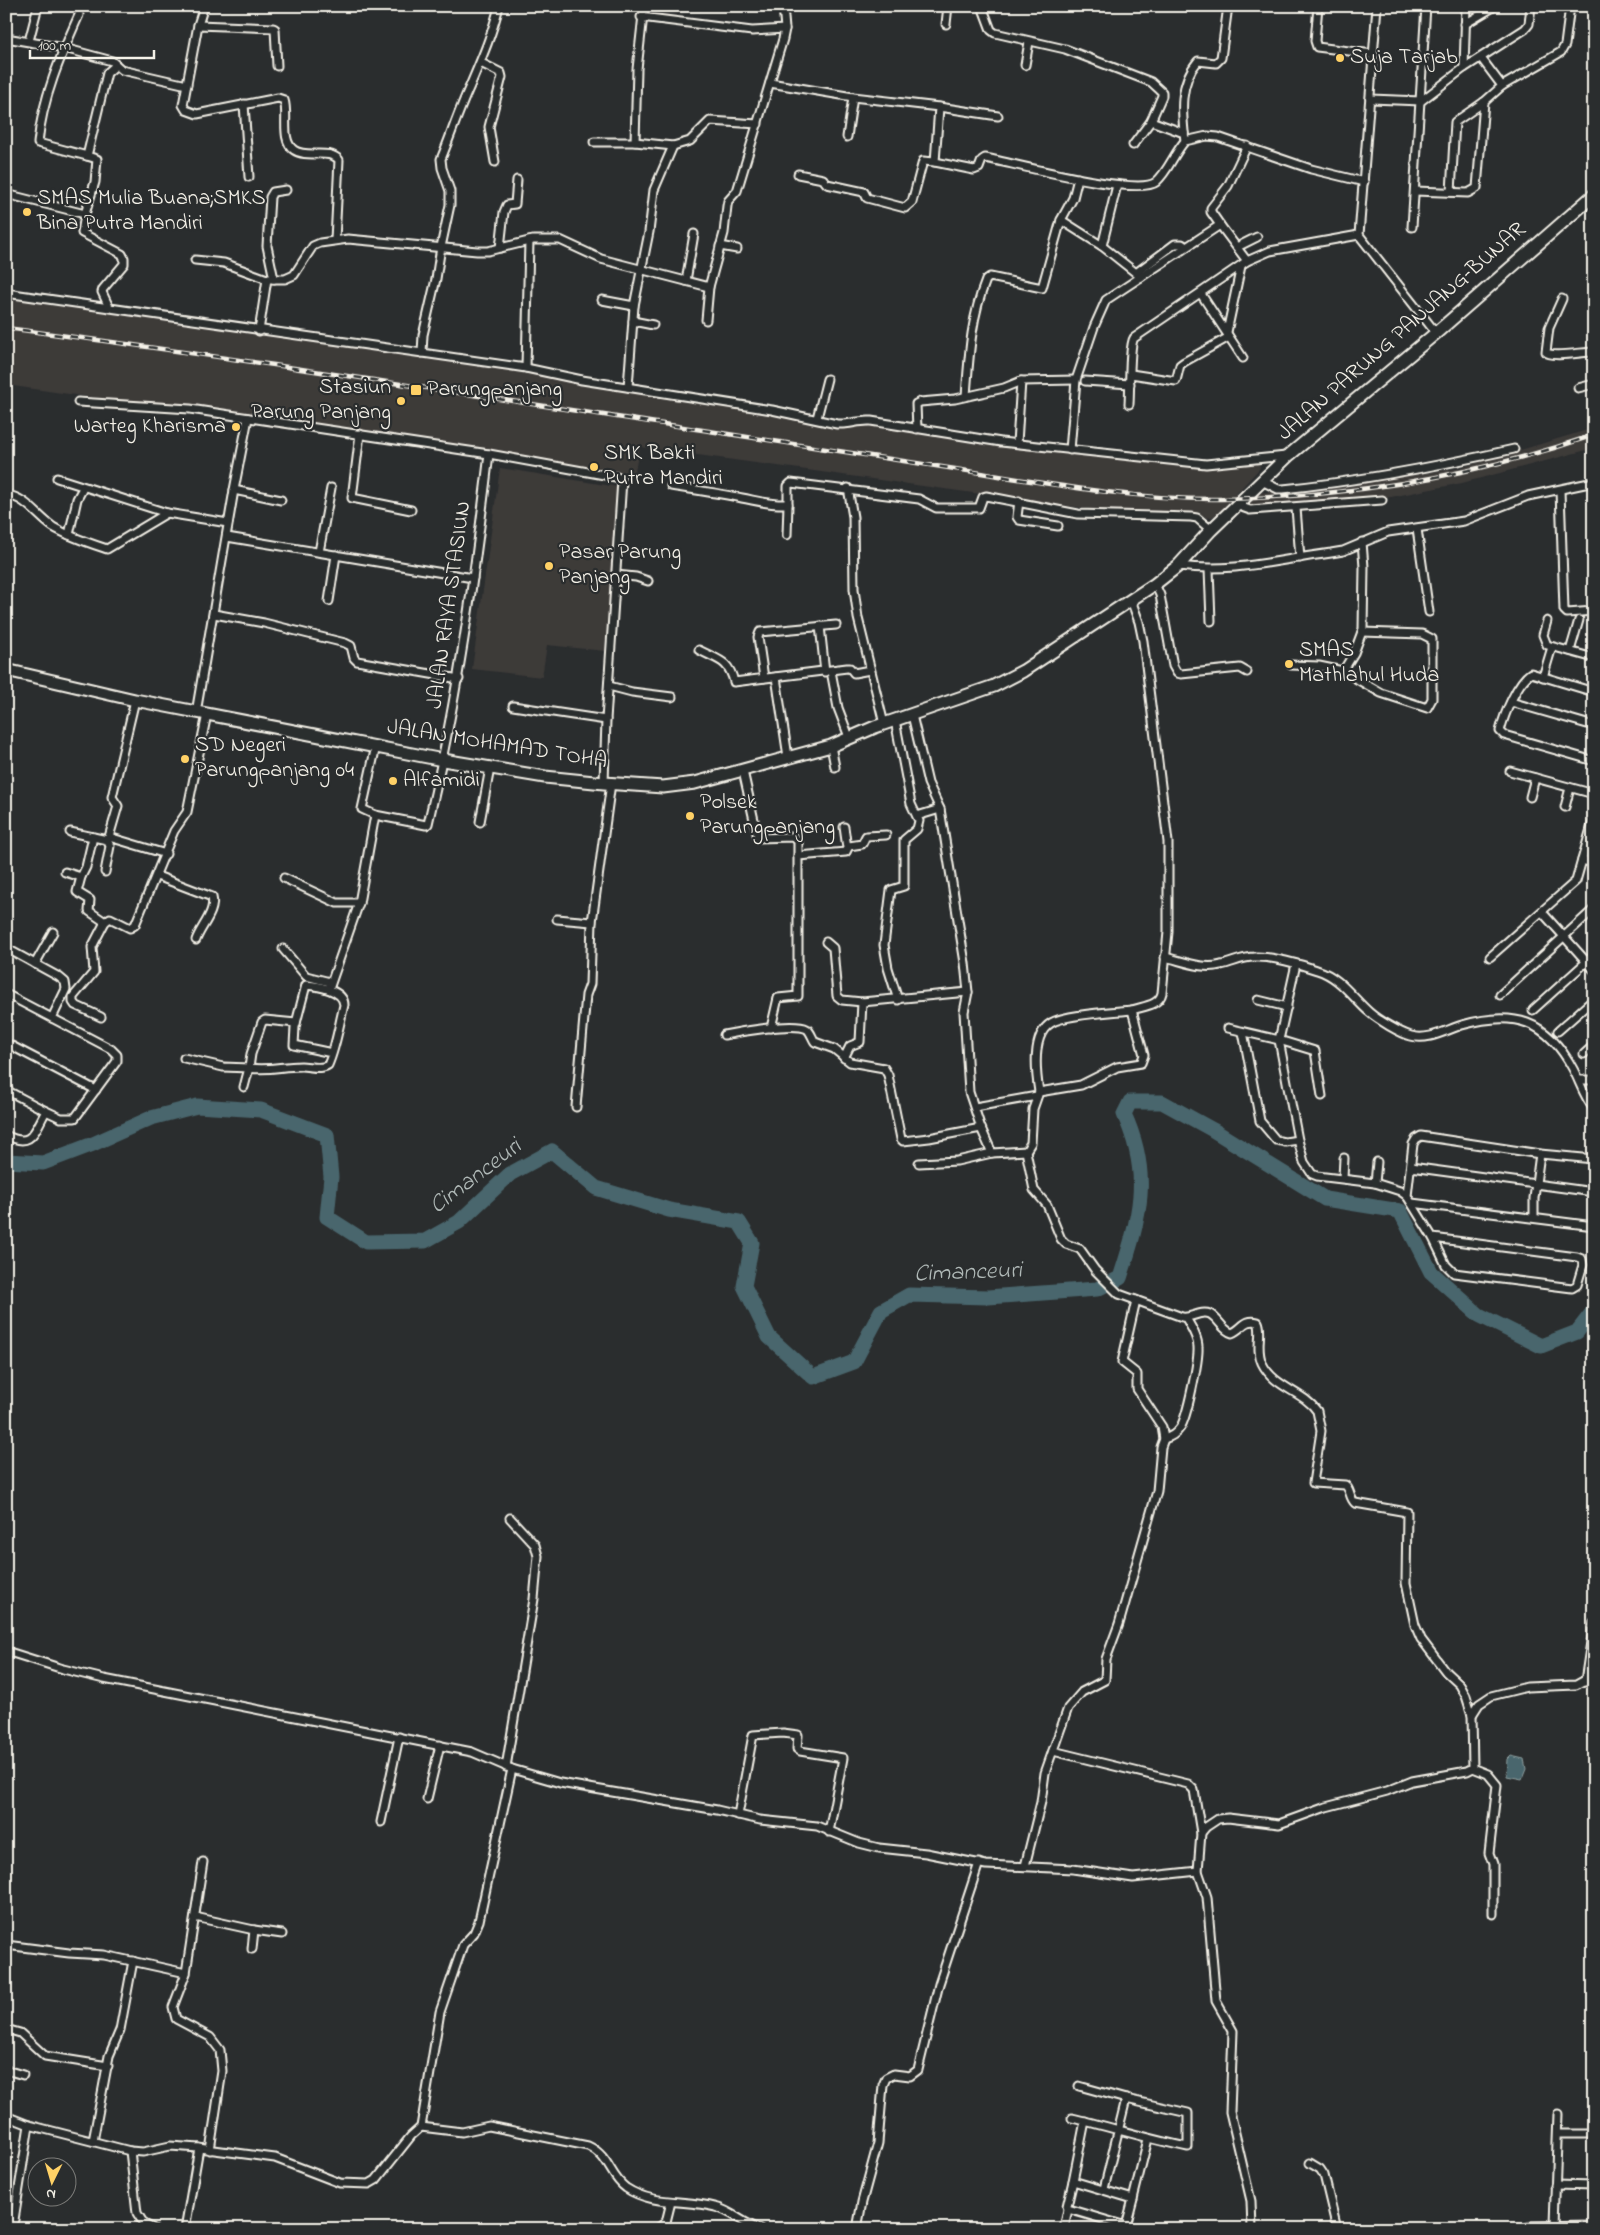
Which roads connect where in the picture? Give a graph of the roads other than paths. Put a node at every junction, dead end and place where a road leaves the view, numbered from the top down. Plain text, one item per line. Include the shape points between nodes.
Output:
1 (38, 6) edge
2 (204, 6) edge
3 (499, 6) edge
4 (644, 6) edge
5 (783, 6) edge
6 (948, 6) edge
7 (982, 6) edge
8 (1228, 6) edge
9 (1318, 6) edge
10 (1377, 6) edge
11 (1426, 6) edge
12 (1466, 6) edge
13 (1494, 6) edge
14 (1531, 6) edge
15 (1570, 6) edge
16 (79, 15) dead end
17 (641, 17) junction
18 (946, 24) dead end
19 (1465, 24) junction
20 (198, 25) junction
21 (785, 29) junction
22 (6, 38) edge
23 (29, 41) junction
24 (1029, 42) junction
25 (64, 48) junction
26 (1373, 54) junction
27 (1481, 58) junction
28 (481, 63) junction
29 (1025, 65) dead end
30 (115, 66) junction
31 (277, 66) dead end
32 (1464, 68) junction
33 (770, 83) junction
34 (187, 85) junction
35 (1502, 86) junction
36 (853, 97) junction
37 (1371, 99) junction
38 (1420, 101) junction
39 (1484, 102) junction
40 (244, 104) junction
41 (939, 107) junction
42 (998, 116) dead end
43 (1151, 121) junction
44 (758, 124) junction
45 (847, 137) dead end
46 (1184, 137) junction
47 (594, 142) dead end
48 (635, 142) junction
49 (1133, 145) dead end
50 (673, 146) junction
51 (1247, 146) junction
52 (87, 156) junction
53 (495, 162) dead end
54 (935, 162) junction
55 (798, 174) dead end
56 (249, 177) dead end
57 (1078, 178) junction
58 (517, 180) dead end
59 (1364, 182) junction
60 (1116, 185) junction
61 (286, 190) dead end
62 (1415, 191) junction
63 (1451, 192) junction
64 (6, 194) edge
65 (1594, 195) edge
66 (85, 214) junction
67 (1061, 220) junction
68 (1220, 225) junction
69 (1412, 227) dead end
70 (694, 234) dead end
71 (1359, 235) junction
72 (1258, 237) dead end
73 (336, 240) junction
74 (529, 241) junction
75 (720, 246) junction
76 (1102, 246) junction
77 (440, 247) junction
78 (500, 248) junction
79 (1237, 248) junction
80 (737, 249) dead end
81 (195, 260) dead end
82 (1244, 264) junction
83 (641, 268) junction
84 (1139, 275) junction
85 (271, 279) junction
86 (686, 281) junction
87 (709, 287) junction
88 (6, 293) edge
89 (1201, 294) junction
90 (1562, 299) dead end
91 (602, 300) dead end
92 (634, 306) junction
93 (109, 307) junction
94 (706, 320) dead end
95 (632, 321) junction
96 (653, 325) dead end
97 (259, 331) junction
98 (1436, 333) junction
99 (1228, 334) junction
100 (1594, 352) edge
101 (422, 353) junction
102 (1243, 358) dead end
103 (526, 368) junction
104 (1131, 374) junction
105 (827, 379) dead end
106 (1076, 380) junction
107 (1085, 381) dead end
108 (1021, 382) junction
109 (1130, 384) junction
110 (1594, 384) edge
111 (628, 387) junction
112 (1578, 388) dead end
113 (966, 396) junction
114 (78, 402) dead end
115 (1129, 404) dead end
116 (248, 418) junction
117 (817, 418) junction
118 (917, 429) junction
119 (360, 434) junction
120 (1017, 443) junction
121 (1514, 449) dead end
122 (1070, 450) junction
123 (489, 454) junction
124 (1288, 456) junction
125 (57, 478) dead end
126 (1262, 481) junction
127 (1594, 482) edge
128 (671, 486) dead end
129 (83, 488) junction
130 (331, 488) dead end
131 (848, 488) junction
132 (234, 490) junction
133 (1560, 490) junction
134 (6, 495) edge
135 (281, 500) dead end
136 (1382, 500) dead end
137 (1019, 501) junction
138 (788, 504) junction
139 (1237, 504) junction
140 (1296, 508) junction
141 (411, 510) dead end
142 (167, 513) junction
143 (228, 523) junction
144 (1058, 526) dead end
145 (1417, 529) junction
146 (1211, 530) junction
147 (69, 535) junction
148 (787, 535) dead end
149 (227, 538) junction
150 (1362, 542) junction
151 (318, 552) junction
152 (336, 555) junction
153 (1300, 558) junction
154 (1178, 566) junction
155 (1208, 569) junction
156 (616, 575) junction
157 (472, 578) junction
158 (648, 581) dead end
159 (1155, 584) junction
160 (1131, 600) junction
161 (329, 601) dead end
162 (1594, 611) edge
163 (1429, 612) dead end
164 (214, 614) junction
165 (1579, 620) dead end
166 (1211, 621) dead end
167 (1546, 621) dead end
168 (836, 625) dead end
169 (820, 626) junction
170 (1362, 632) junction
171 (1552, 647) junction
172 (699, 650) dead end
173 (1570, 651) junction
174 (1594, 658) edge
175 (1291, 664) dead end
176 (6, 670) edge
177 (870, 670) junction
178 (1343, 671) junction
179 (828, 672) junction
180 (1247, 672) dead end
181 (1543, 677) junction
182 (764, 678) junction
183 (776, 678) junction
184 (459, 680) junction
185 (609, 686) junction
186 (1594, 692) edge
187 (672, 696) dead end
188 (135, 700) junction
189 (1511, 702) junction
190 (512, 706) dead end
191 (202, 713) junction
192 (912, 715) junction
193 (606, 720) junction
194 (890, 722) junction
195 (1594, 726) edge
196 (849, 737) junction
197 (376, 746) junction
198 (831, 746) junction
199 (788, 757) junction
200 (443, 760) junction
201 (1594, 760) edge
202 (834, 767) dead end
203 (490, 768) junction
204 (743, 771) junction
205 (1510, 771) dead end
206 (1535, 778) junction
207 (607, 783) junction
208 (1570, 788) junction
209 (1594, 794) edge
210 (1530, 797) dead end
211 (1565, 807) dead end
212 (940, 809) junction
213 (375, 815) junction
214 (917, 816) junction
215 (1594, 818) edge
216 (480, 822) dead end
217 (844, 827) dead end
218 (1593, 827) edge
219 (70, 832) dead end
220 (886, 835) dead end
221 (93, 837) junction
222 (108, 839) junction
223 (847, 848) junction
224 (166, 854) junction
225 (798, 856) junction
226 (1582, 860) junction
227 (1594, 863) edge
228 (65, 872) dead end
229 (105, 872) dead end
230 (157, 876) junction
231 (81, 878) junction
232 (284, 878) dead end
233 (359, 904) junction
234 (1594, 909) edge
235 (1542, 912) junction
236 (556, 919) dead end
237 (105, 922) junction
238 (592, 922) junction
239 (53, 932) dead end
240 (1564, 936) junction
241 (196, 940) dead end
242 (826, 942) dead end
243 (6, 948) edge
244 (283, 949) dead end
245 (1594, 955) edge
246 (1165, 957) junction
247 (1490, 957) dead end
248 (1586, 962) junction
249 (35, 964) junction
250 (1296, 964) junction
251 (1594, 970) edge
252 (329, 985) junction
253 (968, 992) junction
254 (6, 994) edge
255 (1500, 995) dead end
256 (1594, 999) edge
257 (898, 1000) junction
258 (1258, 1000) dead end
259 (862, 1002) junction
260 (1286, 1007) junction
261 (1132, 1010) junction
262 (1533, 1010) dead end
263 (101, 1017) dead end
264 (52, 1018) junction
265 (296, 1023) junction
266 (771, 1028) junction
267 (1228, 1028) dead end
268 (1558, 1031) dead end
269 (1243, 1032) junction
270 (724, 1035) dead end
271 (1279, 1040) junction
272 (6, 1043) edge
273 (1594, 1045) edge
274 (332, 1053) junction
275 (1584, 1054) dead end
276 (184, 1058) dead end
277 (844, 1058) junction
278 (249, 1068) junction
279 (1579, 1080) junction
280 (1594, 1080) edge
281 (244, 1086) dead end
282 (6, 1090) edge
283 (96, 1090) junction
284 (1038, 1094) junction
285 (1322, 1096) dead end
286 (576, 1107) dead end
287 (975, 1107) junction
288 (1594, 1109) edge
289 (46, 1111) junction
290 (981, 1128) junction
291 (6, 1135) edge
292 (1298, 1140) junction
293 (1026, 1151) junction
294 (992, 1153) junction
295 (1540, 1154) junction
296 (1344, 1158) dead end
297 (1594, 1159) edge
298 (1377, 1162) dead end
299 (919, 1163) dead end
300 (1411, 1167) junction
301 (1343, 1178) junction
302 (1375, 1183) junction
303 (1536, 1185) junction
304 (1594, 1192) edge
305 (1407, 1196) junction
306 (1412, 1203) junction
307 (1534, 1217) junction
308 (1594, 1226) edge
309 (1433, 1238) junction
310 (1136, 1300) junction
311 (1186, 1318) junction
312 (1164, 1440) junction
313 (510, 1518) dead end
314 (1594, 1622) edge
315 (6, 1651) edge
316 (1594, 1675) edge
317 (1585, 1680) junction
318 (1472, 1715) junction
319 (399, 1737) junction
320 (440, 1745) junction
321 (1053, 1751) junction
322 (509, 1768) junction
323 (1473, 1768) junction
324 (427, 1799) dead end
325 (738, 1815) junction
326 (381, 1822) dead end
327 (829, 1832) junction
328 (1201, 1833) junction
329 (203, 1862) dead end
330 (979, 1864) junction
331 (1025, 1866) junction
332 (1198, 1871) junction
333 (1493, 1914) dead end
334 (195, 1917) junction
335 (254, 1930) junction
336 (282, 1934) dead end
337 (6, 1945) edge
338 (252, 1949) dead end
339 (133, 1961) junction
340 (186, 1973) junction
341 (6, 2029) edge
342 (108, 2066) junction
343 (6, 2070) edge
344 (23, 2075) dead end
345 (1079, 2086) dead end
346 (1126, 2099) junction
347 (1558, 2114) dead end
348 (6, 2116) edge
349 (1072, 2118) dead end
350 (1085, 2121) junction
351 (29, 2124) junction
352 (421, 2127) junction
353 (1117, 2131) junction
354 (1558, 2134) junction
355 (1594, 2134) edge
356 (1148, 2139) junction
357 (93, 2141) junction
358 (199, 2148) junction
359 (210, 2150) junction
360 (130, 2151) junction
361 (1310, 2163) dead end
362 (1073, 2181) junction
363 (1555, 2185) junction
364 (1594, 2186) edge
365 (1104, 2189) junction
366 (1133, 2199) junction
367 (671, 2202) junction
368 (1068, 2209) junction
369 (1554, 2225) junction
370 (1594, 2225) edge
371 (1126, 2226) junction
372 (6, 2227) edge
373 (748, 2227) edge
374 (154, 2229) edge
375 (185, 2229) edge
376 (656, 2229) edge
377 (760, 2229) edge
378 (858, 2229) edge
379 (1064, 2229) edge
380 (1135, 2229) edge
381 (1252, 2229) edge
382 (1337, 2229) edge
383 (1528, 2229) edge

1 - 23 street
2 - 20 street
3 - 28 street
4 - 17 street
5 - 21 street
6 - 18 street
7 - 24 street via 991,30
8 - 46 street via 1221,58 1216,63 1198,61 1189,74 1182,103
9 - 26 street via 1317,47
10 - 26 street
11 - 38 street
12 - 19 street
13 - 19 street
14 - 27 street via 1530,24 1525,30
15 - 35 street via 1565,45 1560,52
16 - 25 street
17 - 21 street via 752,31
17 - 48 street
19 - 32 street
20 - 31 street via 273,28
20 - 34 street
21 - 33 street
22 - 23 street
23 - 25 street
24 - 29 street
24 - 43 street via 1065,49 1151,82 1162,96
25 - 30 street via 112,61
25 - 52 street via 40,121 38,143
26 - 37 street
27 - 32 street
27 - 35 street
28 - 53 street via 501,73 502,77 489,127
28 - 77 street via 441,159 450,191 450,205
30 - 34 street
30 - 52 street via 107,73
32 - 38 street
33 - 36 street
33 - 44 street
34 - 40 street via 183,105 197,114
35 - 39 street
36 - 41 street
36 - 45 street
37 - 38 street
37 - 59 street
38 - 62 street
39 - 63 street via 1455,122
39 - 63 street via 1478,183 1472,191
40 - 56 street
40 - 73 street via 282,98 291,149 301,154 332,155 339,160
41 - 42 street
41 - 54 street
43 - 46 street
43 - 49 street
44 - 50 street via 710,121 690,141
44 - 75 street via 737,191 728,201
46 - 51 street via 1207,136
46 - 60 street via 1155,183
47 - 48 street
48 - 50 street
50 - 83 street via 654,190
51 - 59 street via 1318,171
51 - 68 street via 1228,186 1211,208
52 - 66 street via 98,159 96,182
54 - 55 street via 923,161 912,202 905,208 867,198 864,192 827,184 824,179
54 - 57 street via 976,170 985,158
57 - 60 street
57 - 67 street via 1073,198
58 - 78 street via 515,204 506,205 504,212
59 - 71 street
60 - 76 street
61 - 85 street via 273,192 270,197 267,246
62 - 63 street
62 - 69 street
64 - 66 street
65 - 98 main road, JALAN PARUNG PANJANG–BUNAR
66 - 93 street via 82,233 124,258 124,264 102,292
67 - 76 street
67 - 113 street via 1042,288 990,277 986,280 970,340
68 - 79 street
68 - 84 street
70 - 86 street
71 - 82 street via 1270,251
71 - 98 street
72 - 79 street
73 - 77 street
73 - 85 street via 313,246 294,275
74 - 78 street
74 - 83 street via 560,240 601,258
74 - 103 street
75 - 80 street
75 - 87 street
76 - 84 street
77 - 78 street via 477,252
77 - 101 street
79 - 82 street
81 - 85 street via 224,263
82 - 89 street
82 - 99 street
83 - 86 street
83 - 92 street
84 - 106 street via 1104,303
85 - 97 street
86 - 87 street
87 - 94 street
88 - 93 street
89 - 99 street
89 - 104 street via 1134,338 1130,345
90 - 100 street via 1549,328 1546,352 1553,356
91 - 92 street
92 - 95 street
93 - 97 street
95 - 96 street
95 - 111 street
97 - 101 street
98 - 124 main road, JALAN PARUNG PANJANG–BUNAR
99 - 102 street
99 - 104 street via 1180,365 1176,381
101 - 103 street
103 - 111 street
104 - 109 street
105 - 117 street
106 - 108 street
106 - 122 street
107 - 109 street
108 - 113 street
108 - 120 street
109 - 115 street
110 - 112 street
111 - 117 street
113 - 118 street via 918,402
114 - 116 street via 181,408
116 - 119 street
116 - 132 street
117 - 118 street via 843,424 863,420
118 - 120 street
119 - 123 street
119 - 141 street via 352,498
120 - 122 street
121 - 126 street via 1355,482 1278,489
122 - 124 street via 1206,464
123 - 156 street via 621,478
123 - 157 street, JALAN RAYA STASIUN
124 - 126 main road, JALAN PARUNG PANJANG–BUNAR
125 - 129 street
126 - 139 main road, JALAN PARUNG PANJANG–BUNAR
127 - 133 street
128 - 138 street via 762,503
129 - 142 street
129 - 147 street via 77,499
130 - 151 street
131 - 137 street via 919,499 936,508 979,508 986,496
131 - 138 street via 791,482
131 - 177 street via 853,518 854,589
132 - 135 street
132 - 143 street
133 - 145 street via 1528,496 1464,521
133 - 162 street via 1564,610 1567,613
134 - 147 street via 21,499 34,513
136 - 140 street
137 - 144 street via 1019,520
137 - 146 street via 1078,514 1191,517
138 - 148 street
139 - 140 street via 1247,510
139 - 146 main road, JALAN MOHAMAD TOHA
140 - 153 street
142 - 143 street
142 - 147 street via 110,549
143 - 149 street
145 - 150 street via 1388,532
145 - 163 street
146 - 154 main road, JALAN MOHAMAD TOHA
149 - 151 street
149 - 164 street
150 - 153 street via 1343,551
150 - 170 street
151 - 152 street
152 - 157 street
152 - 161 street
153 - 155 street via 1249,567
154 - 155 street
154 - 159 main road, JALAN MOHAMAD TOHA
155 - 166 street
156 - 158 street
156 - 185 street
157 - 184 street, JALAN RAYA STASIUN
159 - 160 main road, JALAN MOHAMAD TOHA
159 - 180 street via 1177,673 1240,668
160 - 192 main road, JALAN MOHAMAD TOHA via 1023,671 994,686
160 - 246 street via 1142,641 1168,842
164 - 184 street via 345,643 351,646 357,661
164 - 191 street
165 - 173 street
167 - 171 street via 1543,636 1547,645
168 - 169 street
169 - 179 street
169 - 182 street via 760,632
170 - 178 street
170 - 178 street via 1422,634 1432,639 1430,705 1427,708 1385,695
171 - 173 street
171 - 181 street
172 - 182 street via 727,665 734,682
173 - 174 street
175 - 178 street
176 - 188 main road, JALAN MOHAMAD TOHA
177 - 179 street via 854,673 847,668
177 - 194 street
179 - 183 street
179 - 196 street
181 - 186 street
181 - 189 street via 1531,673 1524,677
182 - 183 street
183 - 199 street
184 - 200 street, JALAN RAYA STASIUN
185 - 187 street
185 - 193 street
188 - 191 main road, JALAN MOHAMAD TOHA
188 - 222 street via 112,797 118,806
189 - 195 street
189 - 201 street via 1500,731 1504,735
190 - 193 street
191 - 197 main road, JALAN MOHAMAD TOHA
191 - 224 street via 189,807 174,831
192 - 194 main road, JALAN MOHAMAD TOHA
192 - 212 street via 928,783
193 - 207 street
194 - 196 main road, JALAN MOHAMAD TOHA
194 - 214 street
196 - 198 main road, JALAN MOHAMAD TOHA
197 - 200 main road, JALAN MOHAMAD TOHA
197 - 213 street via 362,806 364,811
198 - 199 main road, JALAN MOHAMAD TOHA
198 - 202 street
199 - 204 main road, JALAN MOHAMAD TOHA
200 - 203 main road, JALAN MOHAMAD TOHA
200 - 213 street, JALAN RAYA STASIUN via 426,825
203 - 207 main road, JALAN MOHAMAD TOHA
203 - 216 street
204 - 207 main road, JALAN MOHAMAD TOHA via 678,786
204 - 225 street via 758,838 796,838
205 - 206 street
206 - 208 street
206 - 210 street
207 - 238 street
208 - 209 street
208 - 211 street
212 - 214 street
212 - 253 street
213 - 233 street
214 - 257 street via 917,828 904,840 904,886 890,892 886,920 885,952
215 - 218 street
217 - 223 street
218 - 226 street
219 - 221 street
220 - 223 street via 866,836 862,844
221 - 222 street
221 - 231 street
222 - 224 street
222 - 229 street via 110,846
223 - 225 street via 846,852
224 - 230 street
225 - 266 street via 798,996 778,998
226 - 227 street
226 - 235 street via 1576,881
228 - 231 street
230 - 237 street via 135,925 130,928 110,918
230 - 241 street via 212,897 211,912
231 - 237 street via 77,892 90,900 89,912
232 - 233 street via 337,904
233 - 252 street
234 - 240 street
235 - 240 street
235 - 247 street
236 - 238 street
237 - 263 street via 92,947 94,972 72,1000 75,1005
238 - 286 street via 590,986 586,995
239 - 249 street
240 - 248 street
240 - 255 street
242 - 259 street via 833,948 837,996 842,1000
243 - 249 street
244 - 252 street via 306,976
245 - 248 street
246 - 250 street via 1206,966 1221,966 1257,956
246 - 261 street via 1159,1000
248 - 251 street
248 - 262 street
249 - 264 street via 64,982 66,989
250 - 260 street
250 - 279 street via 1331,976 1369,1013 1409,1036 1424,1037 1487,1019 1507,1018 1532,1024 1565,1056
252 - 265 street via 305,986
252 - 274 street via 345,1002
253 - 257 street
253 - 287 street via 964,1012 969,1092
254 - 264 street
256 - 268 street
257 - 259 street
258 - 260 street
259 - 277 street via 860,1042 850,1046
260 - 271 street
261 - 284 street via 1060,1019 1046,1026 1037,1052
261 - 284 street via 1144,1055 1141,1063 1117,1067 1081,1085
264 - 283 street via 111,1049 116,1055 117,1061
265 - 274 street via 294,1045
265 - 278 street via 262,1022
266 - 270 street
266 - 277 street via 806,1029 815,1042 834,1049
267 - 269 street
269 - 271 street
269 - 292 street via 1260,1121 1276,1140
271 - 285 street via 1315,1051
271 - 292 street
272 - 283 street
273 - 275 street
274 - 278 street via 326,1067
276 - 278 street via 223,1067
277 - 290 street via 886,1069 902,1140
278 - 281 street
279 - 280 street
279 - 288 street
282 - 289 street
283 - 289 street via 75,1118 61,1118
284 - 287 street
284 - 293 street via 1032,1109 1032,1143
287 - 290 street
289 - 291 street via 30,1139 18,1141
290 - 294 street
292 - 301 street via 1304,1162 1312,1174
293 - 294 street
293 - 310 street via 1034,1190 1047,1205 1058,1234 1066,1244 1080,1249 1116,1290
294 - 299 street via 957,1161
295 - 297 street
295 - 300 street via 1421,1136 1414,1140
295 - 303 street
296 - 301 street
298 - 302 street
300 - 303 street
300 - 305 street
301 - 302 street
302 - 305 street
303 - 304 street
303 - 307 street
305 - 306 street
306 - 307 street
306 - 309 street
307 - 308 street
309 - 309 street via 1446,1265 1456,1274 1572,1288 1577,1285 1583,1265 1577,1256
310 - 311 street
310 - 312 street via 1122,1362 1137,1374 1137,1389 1162,1427
311 - 312 street via 1198,1345 1197,1356 1184,1420 1172,1437
311 - 318 street via 1207,1314 1232,1333 1246,1322 1258,1322 1258,1349 1265,1368 1279,1383 1317,1411 1321,1431 1313,1483 1345,1485 1355,1502 1407,1512 1407,1589 1417,1632 1463,1689
312 - 321 street via 1157,1491 1106,1659 1105,1680 1082,1692 1073,1701
313 - 322 street via 536,1545 538,1556
314 - 317 street
315 - 319 street via 104,1679
316 - 317 street
317 - 318 street via 1576,1685 1526,1687 1490,1696
318 - 323 street
319 - 320 street
319 - 326 street
320 - 322 street via 472,1752
320 - 324 street
321 - 328 street via 1188,1784 1194,1790
321 - 331 street via 1044,1773 1041,1802
322 - 325 street via 591,1790
322 - 352 street via 479,1921 463,1945 439,2017
323 - 328 street via 1462,1773 1412,1781 1287,1822 1271,1824 1223,1818 1214,1821
323 - 333 street via 1488,1774 1497,1785 1489,1853 1493,1864
325 - 327 street via 817,1826
325 - 327 street via 753,1735 798,1735 797,1749 800,1751 843,1758
327 - 330 street via 868,1846
328 - 332 street
329 - 334 street
330 - 331 street
330 - 378 street via 939,1984 918,2070 910,2076 889,2076 883,2085 878,2143
331 - 332 street via 1133,1878
332 - 381 street via 1207,1897 1214,1995 1233,2031 1230,2112 1251,2201
334 - 335 street
334 - 340 street
335 - 336 street
335 - 338 street
337 - 339 street
339 - 340 street
339 - 342 street via 120,2030 112,2046
340 - 359 street via 173,2007 176,2018 210,2037 222,2056
341 - 342 street via 20,2033 45,2056
342 - 357 street
343 - 344 street
345 - 346 street
346 - 353 street
346 - 356 street via 1188,2114 1188,2147
347 - 354 street
348 - 351 street
349 - 350 street
350 - 353 street
350 - 362 street
351 - 357 street
351 - 372 street via 14,2220
352 - 359 street via 381,2175 369,2184 332,2180 275,2158
352 - 367 street via 462,2132 489,2126 588,2146 601,2154 625,2187 656,2200
353 - 356 street
353 - 365 street
354 - 355 street
354 - 363 street
356 - 366 street
357 - 360 street
358 - 359 street
358 - 360 street via 170,2146 143,2152
358 - 375 street
360 - 374 street via 136,2213 144,2224
361 - 382 street via 1324,2175
362 - 365 street
362 - 368 street
363 - 364 street
363 - 369 street
365 - 366 street
366 - 371 street
367 - 373 street via 718,2207
367 - 376 street via 666,2222
368 - 371 street
368 - 379 street
369 - 370 street
369 - 383 street via 1528,2226
371 - 380 street
373 - 377 street

